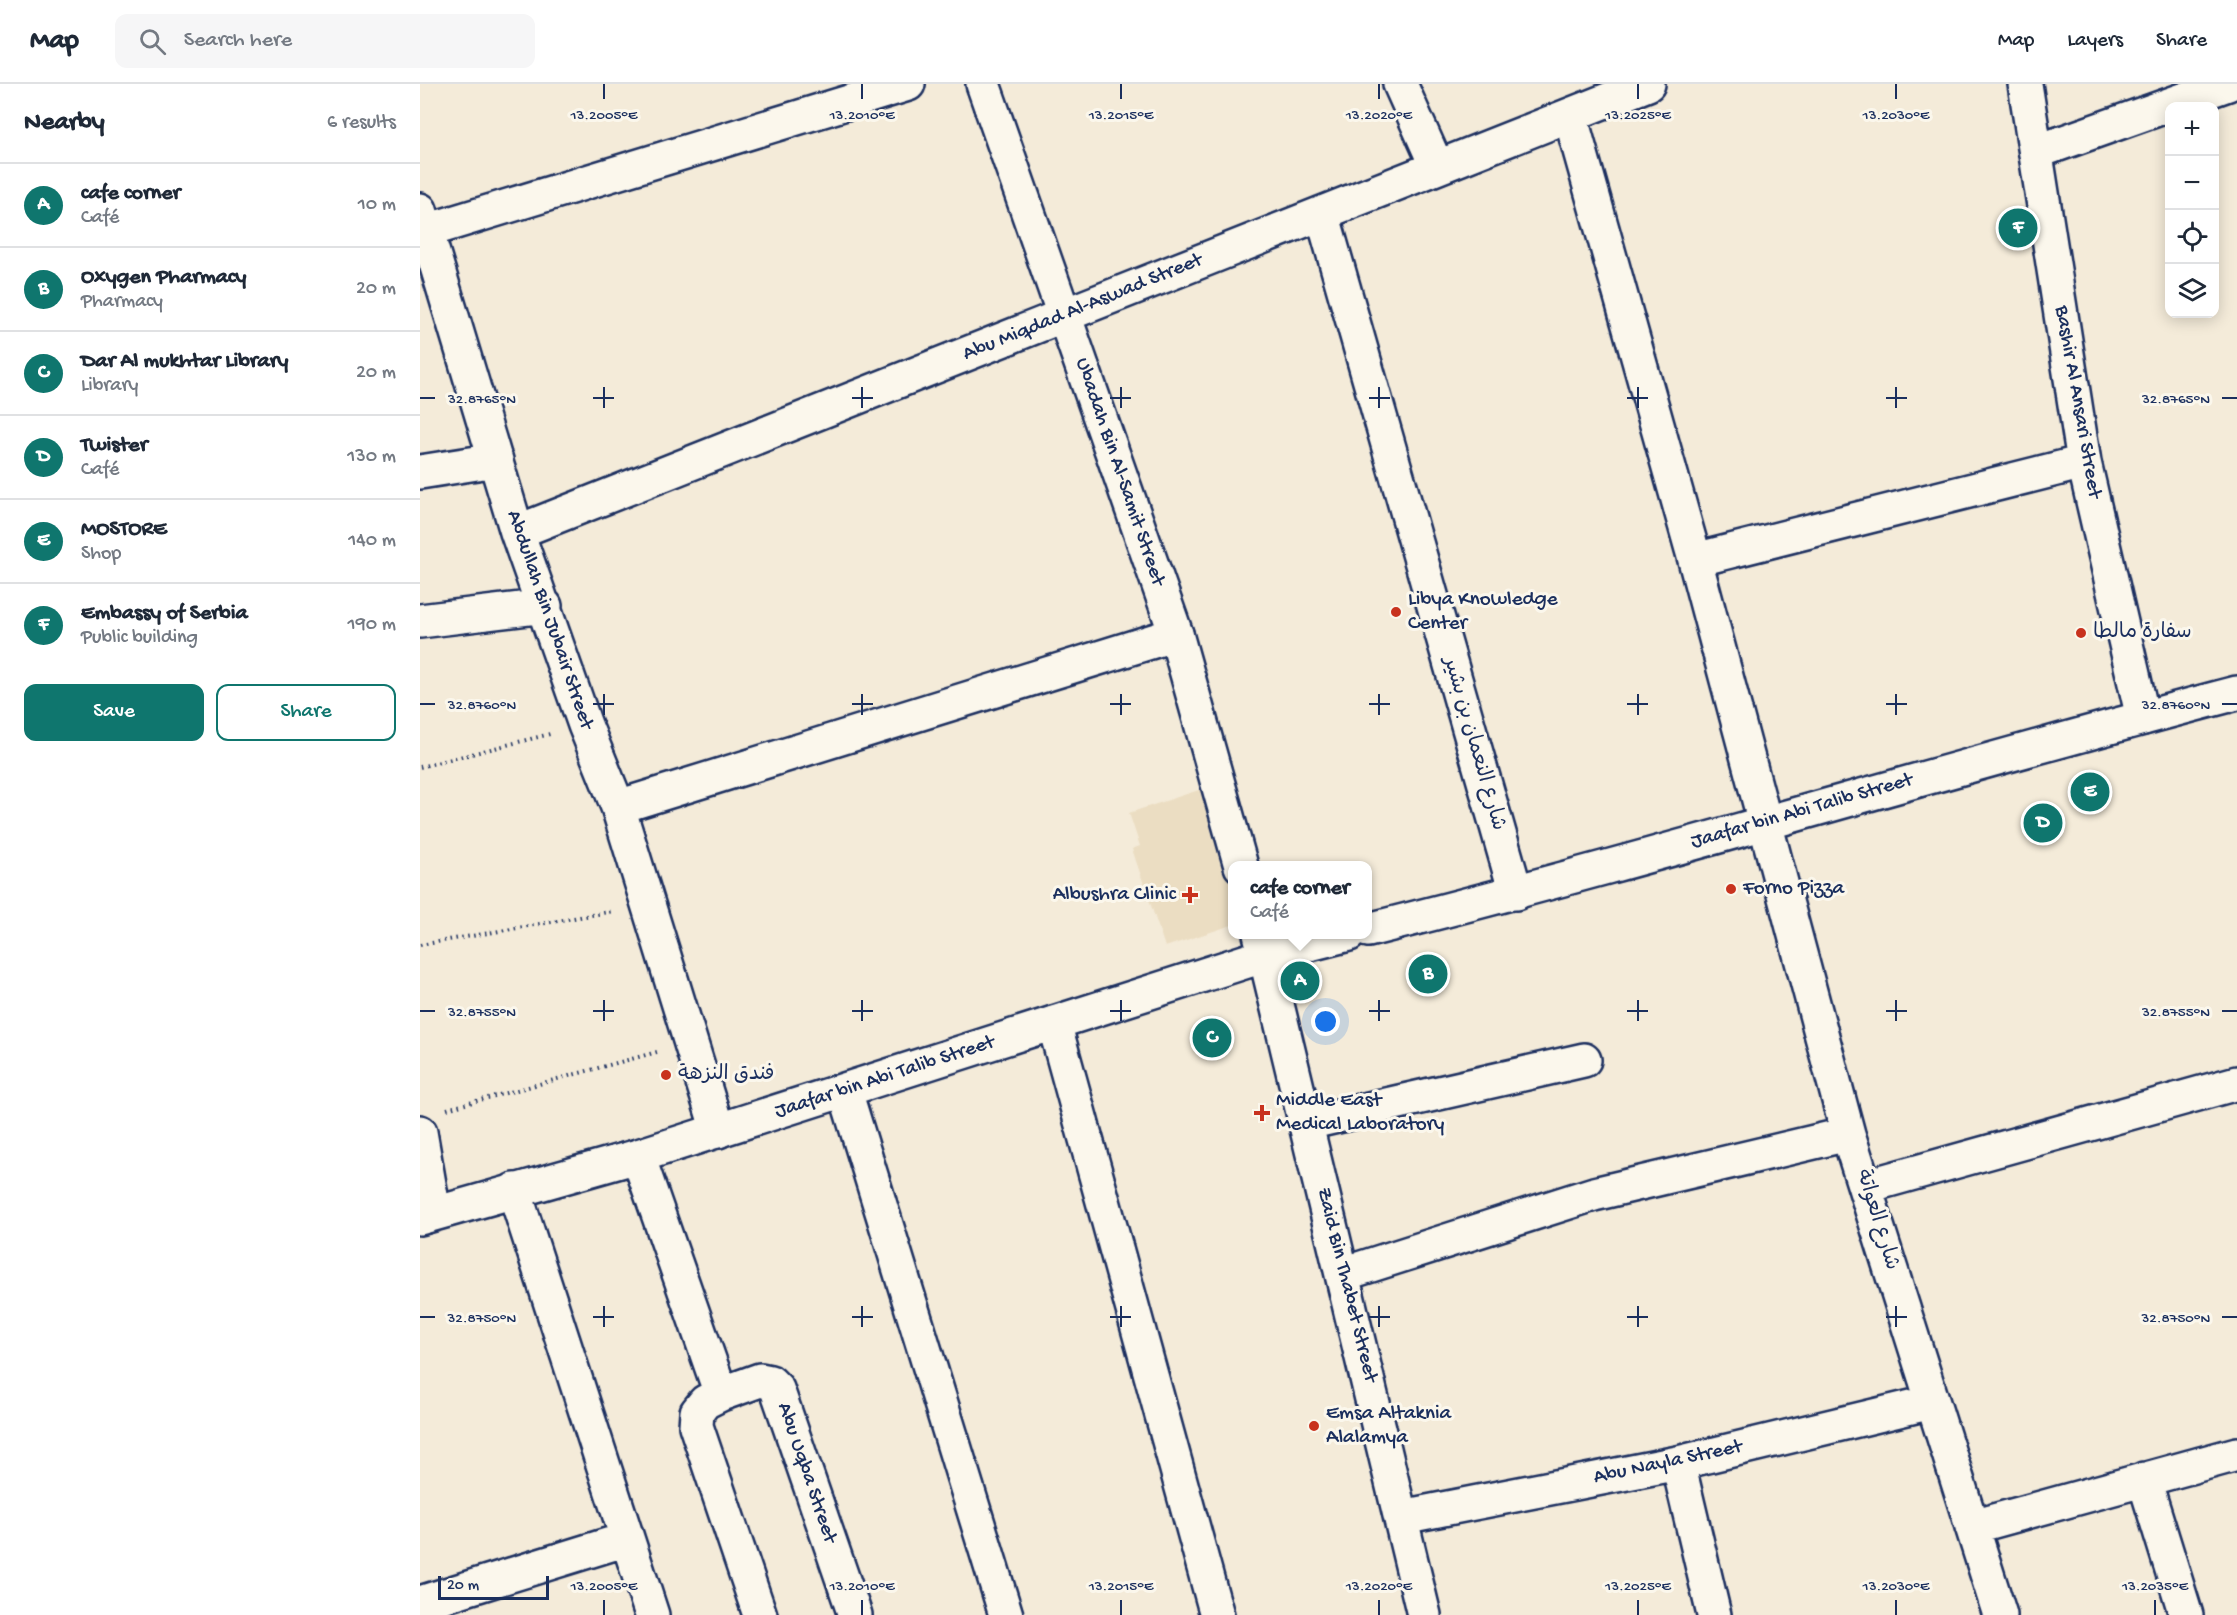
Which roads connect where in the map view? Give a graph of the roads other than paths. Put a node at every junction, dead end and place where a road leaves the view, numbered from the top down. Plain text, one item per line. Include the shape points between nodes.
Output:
1 (908, 84) edge
2 (983, 84) edge
3 (1400, 84) edge
4 (1648, 84) edge
5 (2025, 84) edge
6 (2228, 84) edge
7 (1570, 115) junction
8 (2036, 152) junction
9 (1437, 167) junction
10 (1322, 213) junction
11 (423, 220) edge
12 (1064, 316) junction
13 (496, 460) junction
14 (2084, 462) junction
15 (420, 472) edge
16 (517, 532) junction
17 (1695, 560) junction
18 (545, 606) junction
19 (420, 621) edge
20 (1176, 634) junction
21 (2237, 693) edge
22 (2143, 718) junction
23 (618, 807) junction
24 (1764, 822) junction
25 (1240, 861) edge
26 (1516, 893) junction
27 (1372, 929) edge
28 (1310, 939) edge
29 (1263, 945) edge
30 (1054, 1023) junction
31 (1584, 1060) dead end
32 (2237, 1083) edge
33 (844, 1091) junction
34 (431, 1121) edge
35 (1307, 1123) junction
36 (718, 1131) junction
37 (1848, 1134) junction
38 (638, 1156) junction
39 (1867, 1186) junction
40 (514, 1190) junction
41 (427, 1216) edge
42 (1343, 1274) junction
43 (721, 1394) junction
44 (1932, 1402) junction
45 (2237, 1454) edge
46 (1677, 1463) junction
47 (2144, 1479) junction
48 (1402, 1517) junction
49 (1972, 1527) junction
50 (627, 1539) junction
51 (420, 1603) edge
52 (652, 1615) edge
53 (760, 1615) edge
54 (855, 1615) edge
55 (1006, 1615) edge
56 (1217, 1615) edge
57 (1424, 1615) edge
58 (1714, 1615) edge
59 (2000, 1615) edge
60 (2186, 1615) edge

1 - 11 street
2 - 12 street, Ubadah Bin Al-Samit Street
3 - 9 street
4 - 7 street, Abu Miqdad Al-Aswad Street
5 - 8 street, Bashir Al Ansari Street
6 - 8 street
7 - 9 street, Abu Miqdad Al-Aswad Street
7 - 17 street, شارع العواتة
8 - 14 street, Bashir Al Ansari Street
9 - 10 street, Abu Miqdad Al-Aswad Street
10 - 12 street, Abu Miqdad Al-Aswad Street
10 - 26 street, شارع النعمان بن بشير
11 - 13 street, Abdullah Bin Jubair Street
12 - 16 street, Abu Miqdad Al-Aswad Street
12 - 20 street, Ubadah Bin Al-Samit Street
13 - 15 street
13 - 16 street, Abdullah Bin Jubair Street
14 - 17 street
14 - 22 street, Bashir Al Ansari Street
16 - 18 street, Abdullah Bin Jubair Street
17 - 24 street, شارع العواتة
18 - 19 street
18 - 23 street, Abdullah Bin Jubair Street via 585,725
20 - 23 street
20 - 25 street, Ubadah Bin Al-Samit Street
21 - 22 street, Jaafar bin Abi Talib Street
22 - 24 street, Jaafar bin Abi Talib Street
23 - 36 street, Abdullah Bin Jubair Street
24 - 26 street, Jaafar bin Abi Talib Street
24 - 37 street, شارع العواتة
26 - 27 street, Jaafar bin Abi Talib Street
28 - 29 street, Jaafar bin Abi Talib Street
29 - 30 street, Jaafar bin Abi Talib Street
29 - 35 street, Zaid Bin Thabet Street
30 - 33 street, Jaafar bin Abi Talib Street
30 - 56 street
31 - 35 street
32 - 39 street
33 - 36 street, Jaafar bin Abi Talib Street
33 - 55 street
34 - 41 street
35 - 42 street, Zaid Bin Thabet Street
36 - 38 street, Jaafar bin Abi Talib Street
37 - 39 street, شارع العواتة
37 - 42 street via 1594,1194
38 - 40 street, Jaafar bin Abi Talib Street
38 - 43 street
39 - 44 street, شارع العواتة
40 - 41 street, Jaafar bin Abi Talib Street
40 - 50 street
42 - 48 street, Zaid Bin Thabet Street
43 - 53 street, Abu Uqba Street via 705,1401 697,1412 696,1426
43 - 54 street, Abu Uqba Street via 760,1380 777,1389
44 - 46 street, Abu Nayla Street
44 - 49 street, شارع العواتة
45 - 47 street
46 - 48 street, Abu Nayla Street
46 - 58 street
47 - 49 street
47 - 60 street
48 - 57 street, Zaid Bin Thabet Street
49 - 59 street, شارع العواتة
50 - 51 street
50 - 52 street

